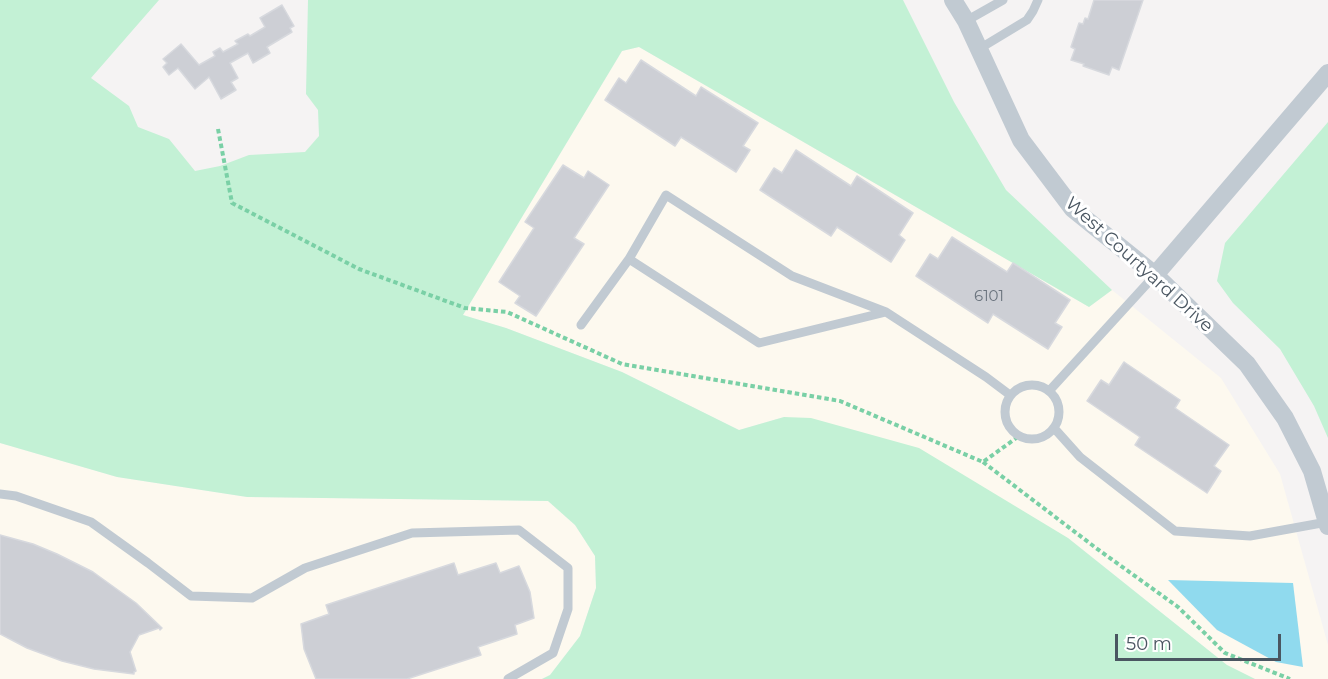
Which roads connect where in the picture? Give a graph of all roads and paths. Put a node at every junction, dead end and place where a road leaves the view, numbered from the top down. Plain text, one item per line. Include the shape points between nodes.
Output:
1 (952, 0) edge
2 (1004, 0) edge
3 (1038, 0) edge
4 (966, 21) junction
5 (979, 49) junction
6 (1328, 73) edge
7 (629, 259) junction
8 (1155, 275) junction
9 (886, 312) junction
10 (581, 325) dead end
11 (1050, 390) junction
12 (1010, 395) junction
13 (1054, 428) junction
14 (983, 462) dead end
15 (0, 494) edge
16 (1327, 524) edge
17 (508, 679) edge
18 (1290, 679) edge

1 - 4 street, West Courtyard Drive
2 - 4 lane
3 - 5 lane via 1027,20
4 - 5 street, West Courtyard Drive
5 - 8 street, West Courtyard Drive via 1021,140 1073,209
6 - 8 street
7 - 9 lane via 759,343
7 - 9 lane via 666,195 792,276
7 - 10 lane
8 - 11 lane
8 - 16 street, West Courtyard Drive via 1247,364 1285,418 1312,471
9 - 12 lane
11 - 12 lane via 1029,384
11 - 13 lane via 1060,408
12 - 13 lane via 1005,418 1013,431 1034,439
13 - 16 lane via 1080,457 1175,531 1250,536
14 - 18 path via 1178,607 1225,653
15 - 17 lane via 91,522 191,596 252,598 305,568 412,533 519,530 568,568 567,609 553,654

